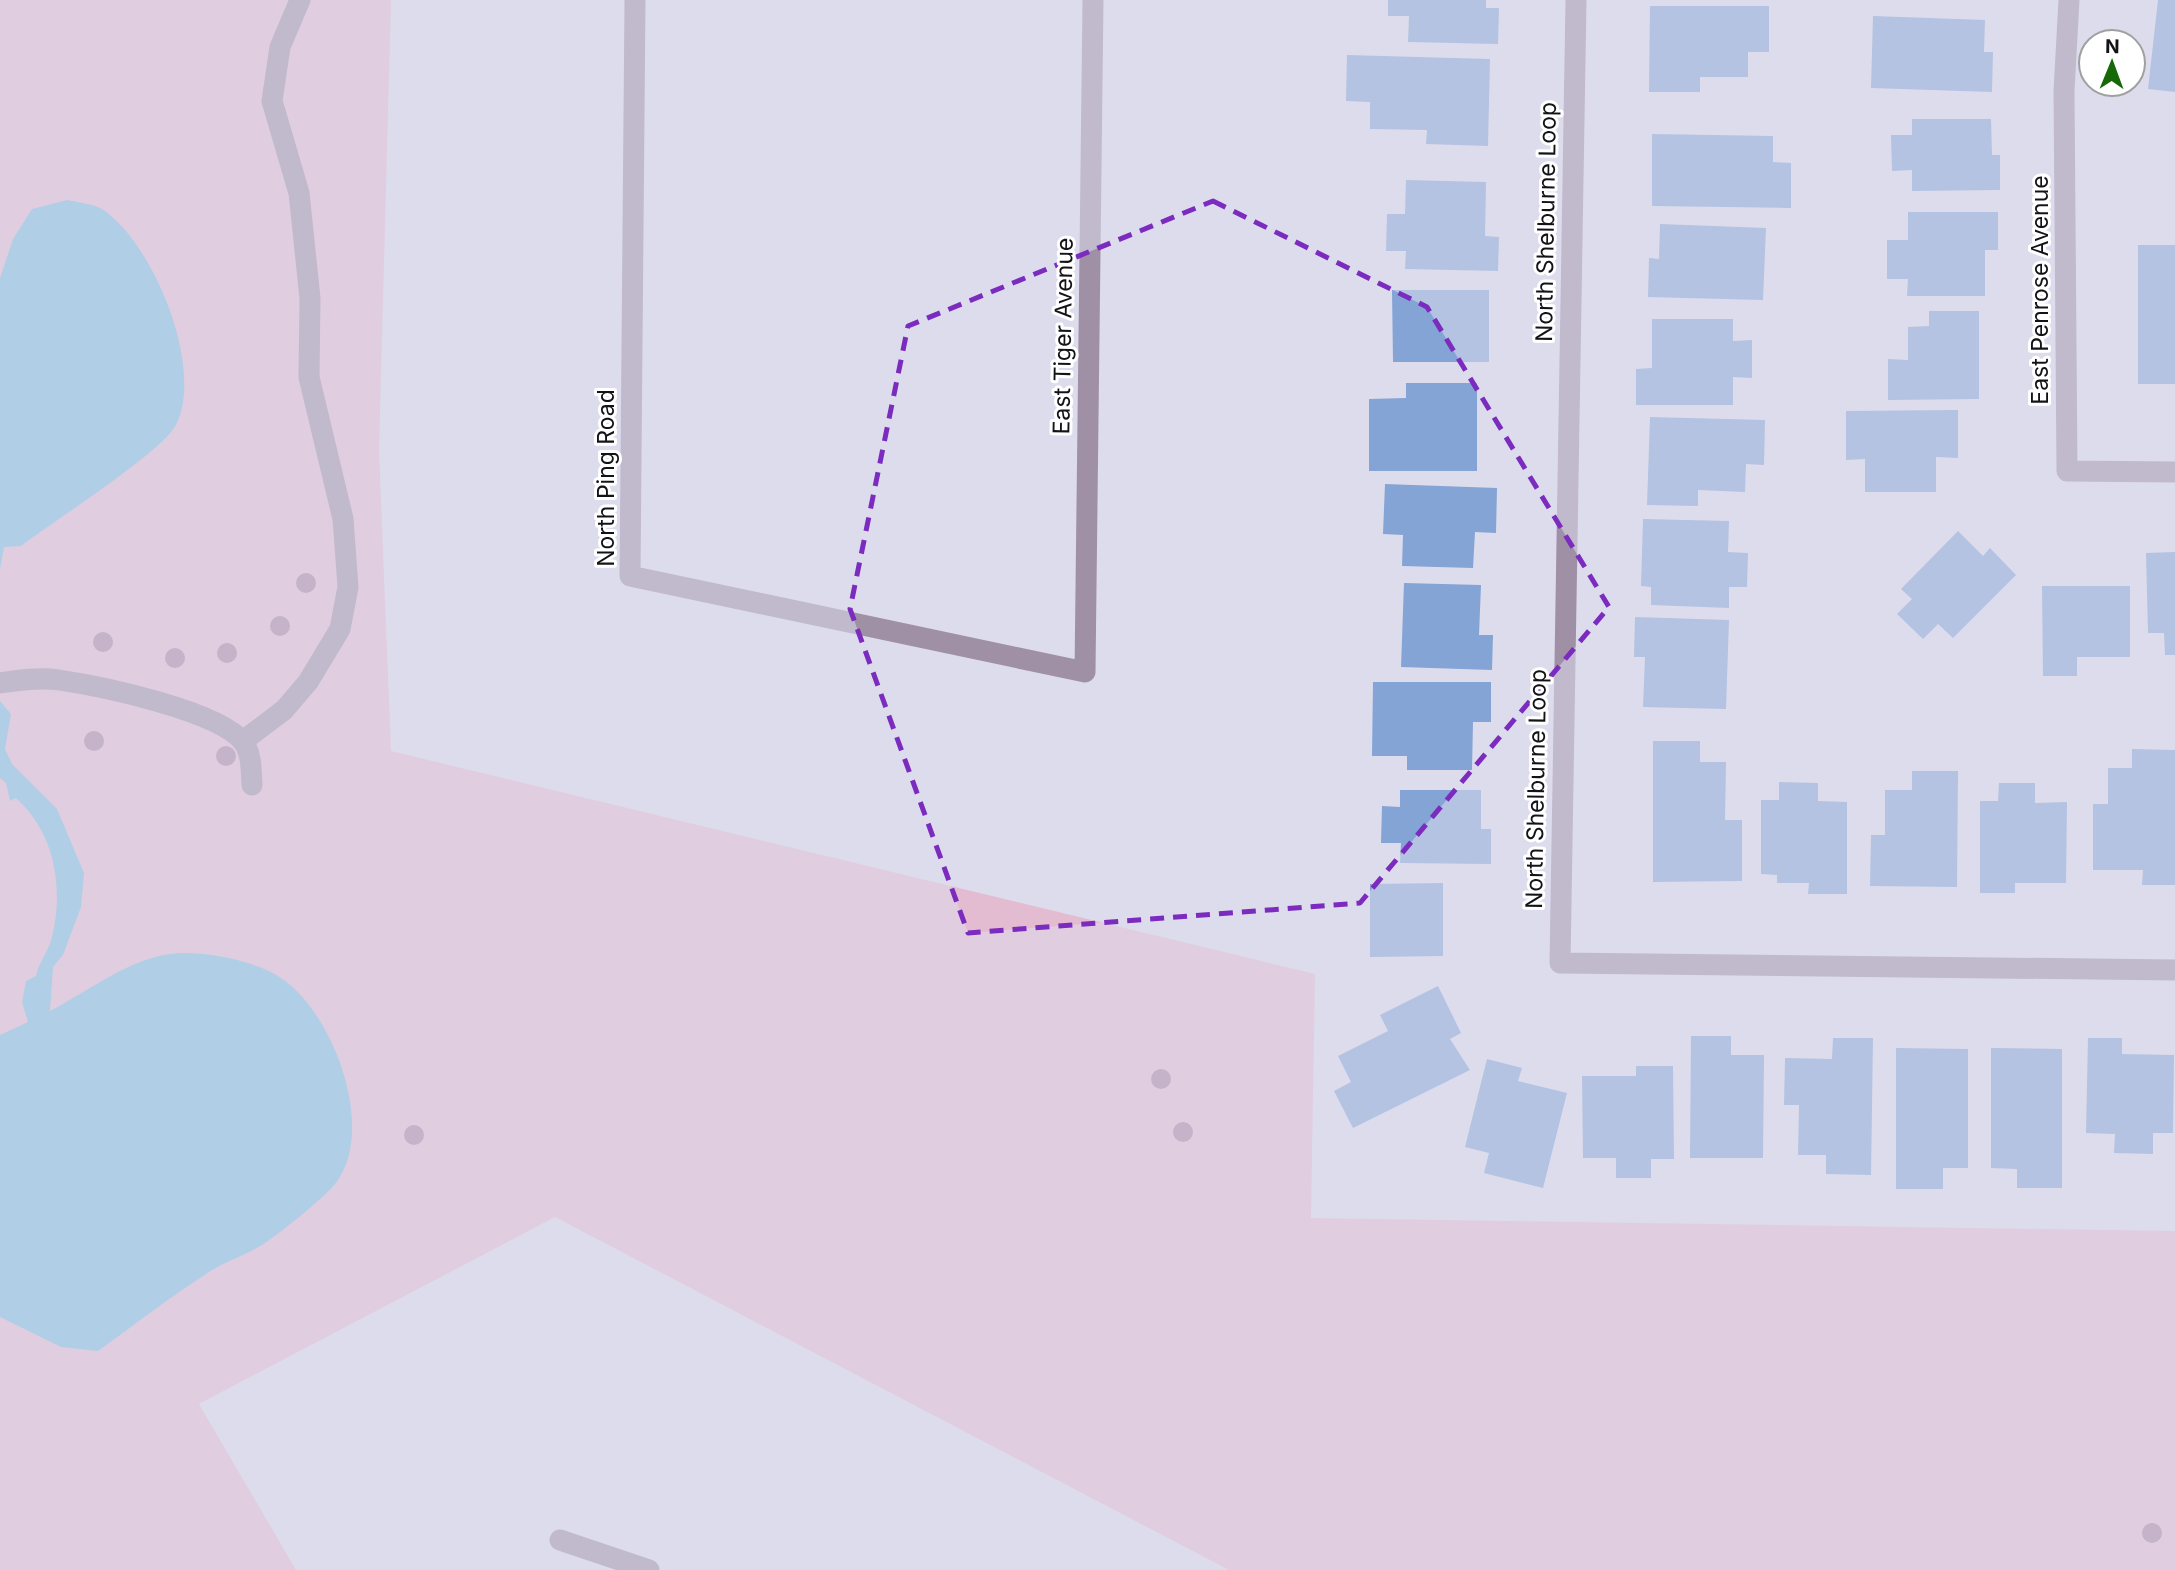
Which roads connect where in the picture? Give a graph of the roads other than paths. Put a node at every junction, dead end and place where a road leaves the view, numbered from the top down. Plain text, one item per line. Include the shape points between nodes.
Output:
1 (300, 0) edge
2 (635, 0) edge
3 (1093, 0) edge
4 (1576, 0) edge
5 (2069, 0) edge
6 (2175, 472) edge
7 (1085, 672) joint
8 (0, 683) edge
9 (243, 741) junction
10 (252, 785) dead end
11 (2175, 970) edge
12 (560, 1539) dead end
13 (649, 1570) edge

1 - 9 street via 280,47 272,101 299,193 310,298 309,377 343,519 348,587 340,629 308,682 284,710
2 - 7 street, North Ping Road via 630,576
3 - 7 street, East Tiger Avenue
4 - 11 street, North Shelburne Loop via 1559,963
5 - 6 street, East Penrose Avenue via 2064,91 2067,471
8 - 9 street via 58,680 107,690 196,714
9 - 10 street via 249,751
12 - 13 street

